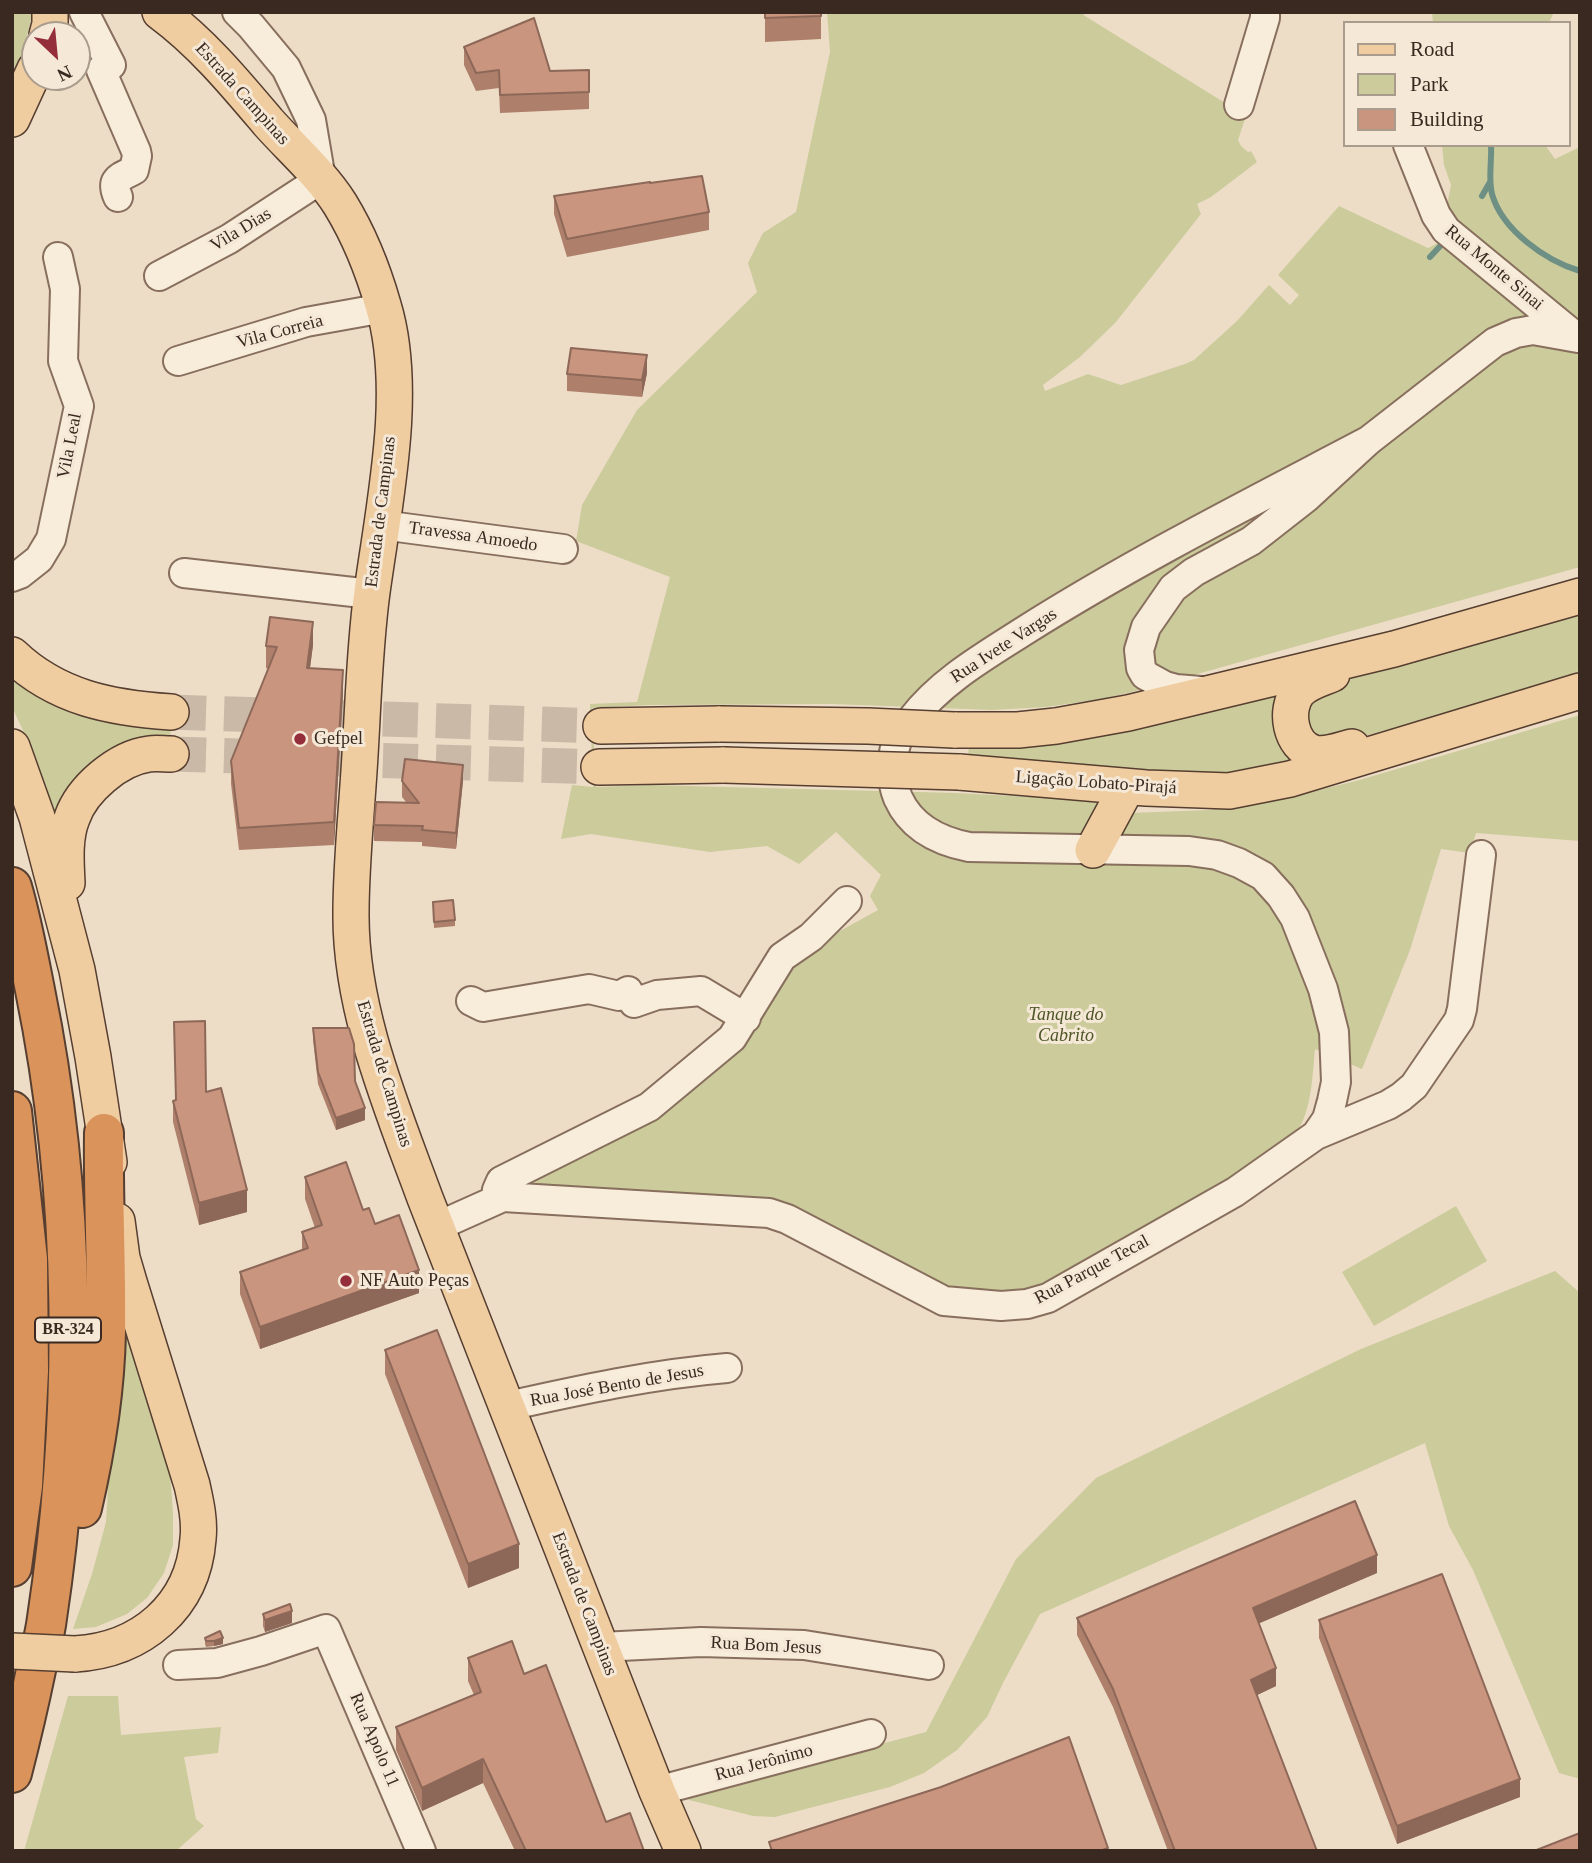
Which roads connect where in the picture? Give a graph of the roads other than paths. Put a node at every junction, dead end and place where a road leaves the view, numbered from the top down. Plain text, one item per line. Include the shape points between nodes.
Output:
1 (84, 12) edge
2 (160, 12) edge
3 (237, 12) edge
4 (1265, 12) edge
5 (25, 91) edge
6 (1239, 105) dead end
7 (12, 119) edge
8 (311, 120) junction
9 (282, 137) junction
10 (1409, 147) edge
11 (321, 179) junction
12 (118, 197) dead end
13 (58, 257) dead end
14 (159, 276) dead end
15 (384, 307) junction
16 (1579, 338) edge
17 (177, 361) dead end
18 (1368, 441) junction
19 (382, 524) junction
20 (563, 549) dead end
21 (184, 573) dead end
22 (12, 577) edge
23 (372, 594) junction
24 (1580, 596) edge
25 (1394, 649) junction
26 (12, 655) edge
27 (1579, 691) edge
28 (1221, 692) junction
29 (171, 712) tunnel mouth
30 (601, 726) tunnel mouth
31 (1461, 726) junction
32 (12, 747) edge
33 (171, 754) tunnel mouth
34 (599, 767) tunnel mouth
35 (1128, 787) junction
36 (1093, 850) junction
37 (1481, 855) dead end
38 (12, 887) edge
39 (847, 901) dead end
40 (77, 970) junction
41 (471, 1001) dead end
42 (746, 1018) junction
43 (12, 1111) edge
44 (104, 1133) junction
45 (1316, 1135) junction
46 (503, 1197) junction
47 (436, 1227) junction
48 (727, 1368) dead end
49 (508, 1406) junction
50 (12, 1567) edge
51 (47, 1620) junction
52 (601, 1647) junction
53 (12, 1651) edge
54 (178, 1665) dead end
55 (929, 1665) dead end
56 (871, 1734) dead end
57 (12, 1773) edge
58 (657, 1791) junction
59 (421, 1851) edge
60 (683, 1851) edge

1 - 12 street via 111,65 101,70 136,156 134,170 115,183
2 - 9 main road, Estrada Campinas via 224,71
3 - 8 street via 286,68
4 - 6 street
5 - 7 main road
8 - 9 street
8 - 11 street
9 - 11 main road, Estrada Campinas
10 - 16 street, Rua Monte Sinai via 1446,230
11 - 14 street, Vila Dias via 229,239
11 - 15 main road, Estrada de Campinas via 354,232
13 - 22 street, Vila Leal via 65,289 64,361 79,406 51,539 39,559
15 - 17 street, Vila Correia via 306,323
15 - 19 main road, Estrada de Campinas via 393,352 394,398
16 - 18 street, Rua Ivete Vargas via 1533,330 1495,342
18 - 28 street, Rua Ivete Vargas via 1251,541 1173,588 1146,627 1139,661 1145,675 1176,689
18 - 36 street, Rua Ivete Vargas via 1189,535 1041,621 936,692 900,735 892,757 896,794 904,811 936,838 969,847
19 - 20 street, Travessa Amoedo
19 - 23 main road, Estrada de Campinas
21 - 23 street
23 - 47 main road, Estrada de Campinas via 351,900 353,943 366,1023
24 - 25 main road
25 - 28 main road
25 - 31 main road via 1300,690 1290,711 1299,742 1323,754
26 - 29 main road via 44,680 73,694 102,704
27 - 31 main road, Ligação Lobato-Pirajá
28 - 30 main road, bridge via 1128,713 1018,730
31 - 35 main road, Ligação Lobato-Pirajá via 1257,786 1230,790
32 - 40 main road via 37,817
33 - 40 main road via 148,754 111,771 84,796 71,820 67,893
34 - 35 main road, Ligação Lobato-Pirajá, bridge via 724,765 959,772
35 - 36 main road
36 - 45 street, Rua Ivete Vargas via 1217,855 1263,876 1281,897 1307,946 1334,1032 1336,1082 1326,1119
37 - 45 street, Rua Parque Tecal via 1459,1020 1414,1086 1401,1097
38 - 51 highway, BR-324 via 44,1031 59,1141 67,1257 68,1376 62,1489
39 - 42 street via 811,937 782,957
40 - 44 main road
41 - 42 street via 483,1007 589,989 619,996 628,991 634,1003 701,991
42 - 46 street via 732,1038 646,1109 501,1181 497,1190
43 - 50 highway, BR-324 via 28,1259 29,1359 23,1486
44 - 51 highway via 103,1382 77,1531
44 - 53 main road, bridge via 122,1258 192,1485 198,1538 190,1576 177,1599 149,1630 131,1641 75,1654
45 - 46 street, Rua Parque Tecal via 1235,1192 1048,1298 1001,1306 944,1301 769,1213
46 - 47 street, Rua Parque Tecal
47 - 49 main road, Estrada de Campinas
48 - 49 street, Rua José Bento de Jesus
49 - 52 main road, Estrada de Campinas
51 - 57 highway, BR-324
52 - 55 street, Rua Bom Jesus via 701,1642 804,1645
52 - 58 main road, Estrada de Campinas
54 - 59 street, Rua Apolo 11 via 217,1663 326,1629
56 - 58 street, Rua Jerônimo
58 - 60 main road, Estrada de Campinas

